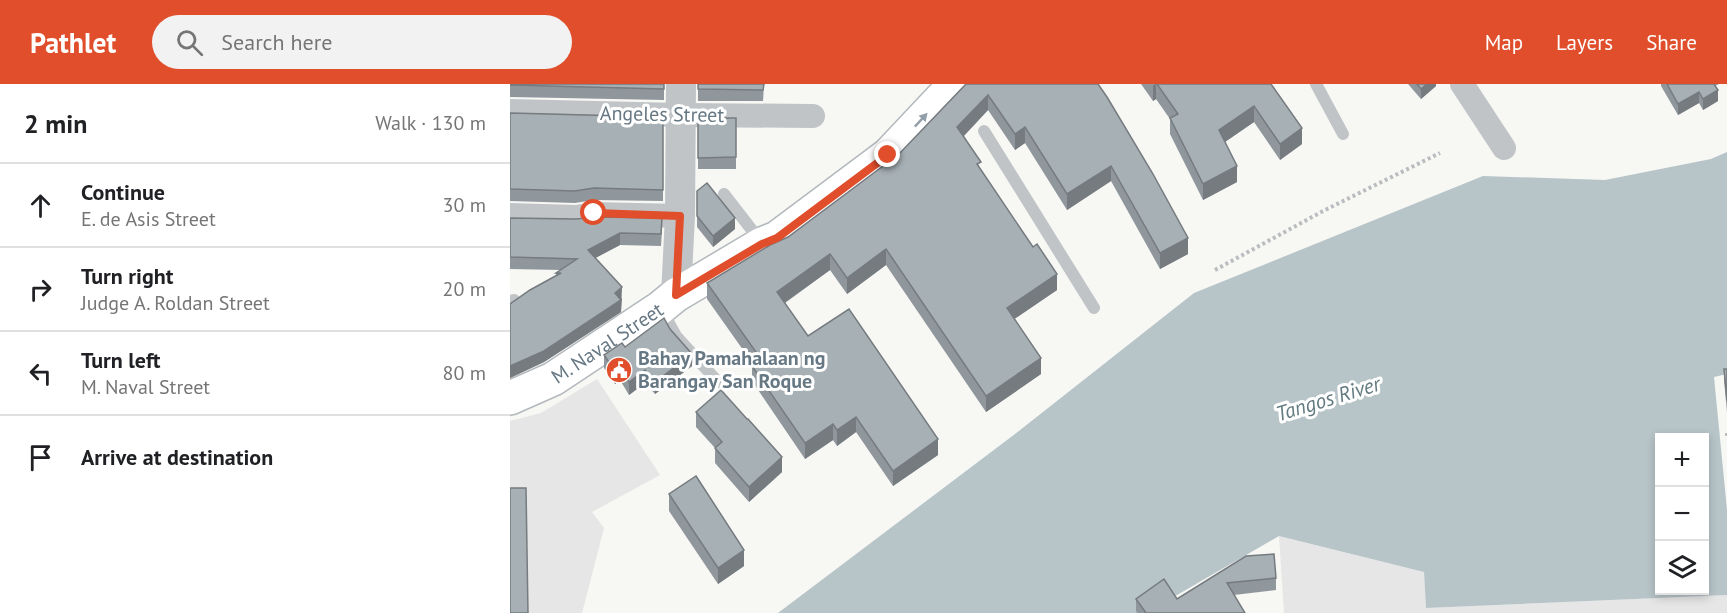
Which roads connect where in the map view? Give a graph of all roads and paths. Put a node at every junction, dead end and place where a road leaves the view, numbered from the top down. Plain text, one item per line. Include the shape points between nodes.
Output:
1 (681, 84) edge
2 (1316, 84) edge
3 (1462, 84) edge
4 (953, 93) edge
5 (510, 111) edge
6 (681, 115) junction
7 (813, 116) dead end
8 (984, 131) dead end
9 (1343, 134) dead end
10 (1504, 148) dead end
11 (1440, 153) dead end
12 (724, 194) dead end
13 (510, 215) edge
14 (680, 216) junction
15 (762, 244) junction
16 (1215, 270) dead end
17 (668, 302) junction
18 (1094, 308) dead end
19 (718, 382) dead end
20 (510, 398) edge

1 - 6 street
2 - 9 lane
3 - 10 street
15 -> 4 main road, M. Naval Street via 777,238 888,155
5 - 6 street, Angeles Street
6 - 7 street, Angeles Street
6 - 14 street
8 - 18 lane
11 - 16 path
12 - 15 lane
13 - 14 street
14 - 17 street
15 - 17 main road, M. Naval Street
17 - 19 lane via 676,336
17 - 20 main road, M. Naval Street via 553,379

